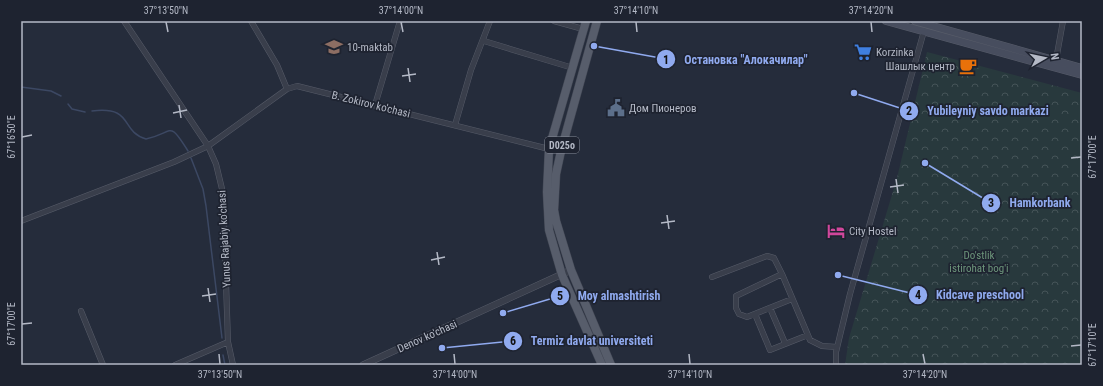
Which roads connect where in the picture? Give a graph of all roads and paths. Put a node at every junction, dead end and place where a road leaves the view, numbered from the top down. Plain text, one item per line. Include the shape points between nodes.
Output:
1 (124, 21) edge
2 (251, 21) edge
3 (400, 21) edge
4 (490, 21) edge
5 (554, 21) edge
6 (597, 21) edge
7 (886, 21) edge
8 (915, 21) edge
9 (1063, 21) edge
10 (585, 25) edge
11 (924, 31) junction
12 (484, 41) junction
13 (1056, 60) junction
14 (573, 68) junction
15 (1082, 68) edge
16 (1082, 75) edge
17 (287, 89) junction
18 (375, 105) junction
19 (455, 125) junction
20 (208, 146) junction
21 (549, 149) junction
22 (21, 221) edge
23 (571, 270) junction
24 (782, 274) junction
25 (562, 275) junction
26 (712, 276) dead end
27 (792, 299) junction
28 (770, 308) junction
29 (81, 311) dead end
30 (755, 314) junction
31 (808, 335) junction
32 (228, 342) junction
33 (785, 343) junction
34 (837, 347) junction
35 (103, 365) edge
36 (175, 365) edge
37 (233, 365) edge
38 (362, 365) edge
39 (602, 365) edge
40 (611, 365) edge
41 (836, 365) edge

1 - 20 street, Yunus Rajabiy ko'chasi
2 - 17 street
3 - 18 street
4 - 12 street
5 - 10 street
6 - 23 main road, D025o via 556,174 554,210
7 - 11 main road
8 - 13 main road
9 - 13 street
10 - 14 main road
11 - 16 main road
11 - 34 street
12 - 14 street
12 - 19 street via 471,70
13 - 15 main road
14 - 21 main road
17 - 18 street, B. Zokirov ko'chasi via 303,86
17 - 20 street, B. Zokirov ko'chasi
18 - 19 street, B. Zokirov ko'chasi
19 - 21 street, B. Zokirov ko'chasi
20 - 22 street, B. Zokirov ko'chasi via 174,162
20 - 32 street, Yunus Rajabiy ko'chasi via 216,164 223,193
21 - 25 main road via 547,192 550,230
23 - 25 street, Denov ko'chasi
23 - 40 main road, D025o
24 - 26 street via 774,258 767,256
24 - 27 street
24 - 30 street via 736,296 739,314 747,317
25 - 38 street, Denov ko'chasi
25 - 39 main road
27 - 28 street
27 - 31 street
28 - 30 street
28 - 33 street
29 - 35 street
30 - 33 street via 770,350
31 - 33 street
31 - 34 street via 810,340 822,346
32 - 36 street
32 - 37 street, Yunus Rajabiy ko'chasi
34 - 41 street

